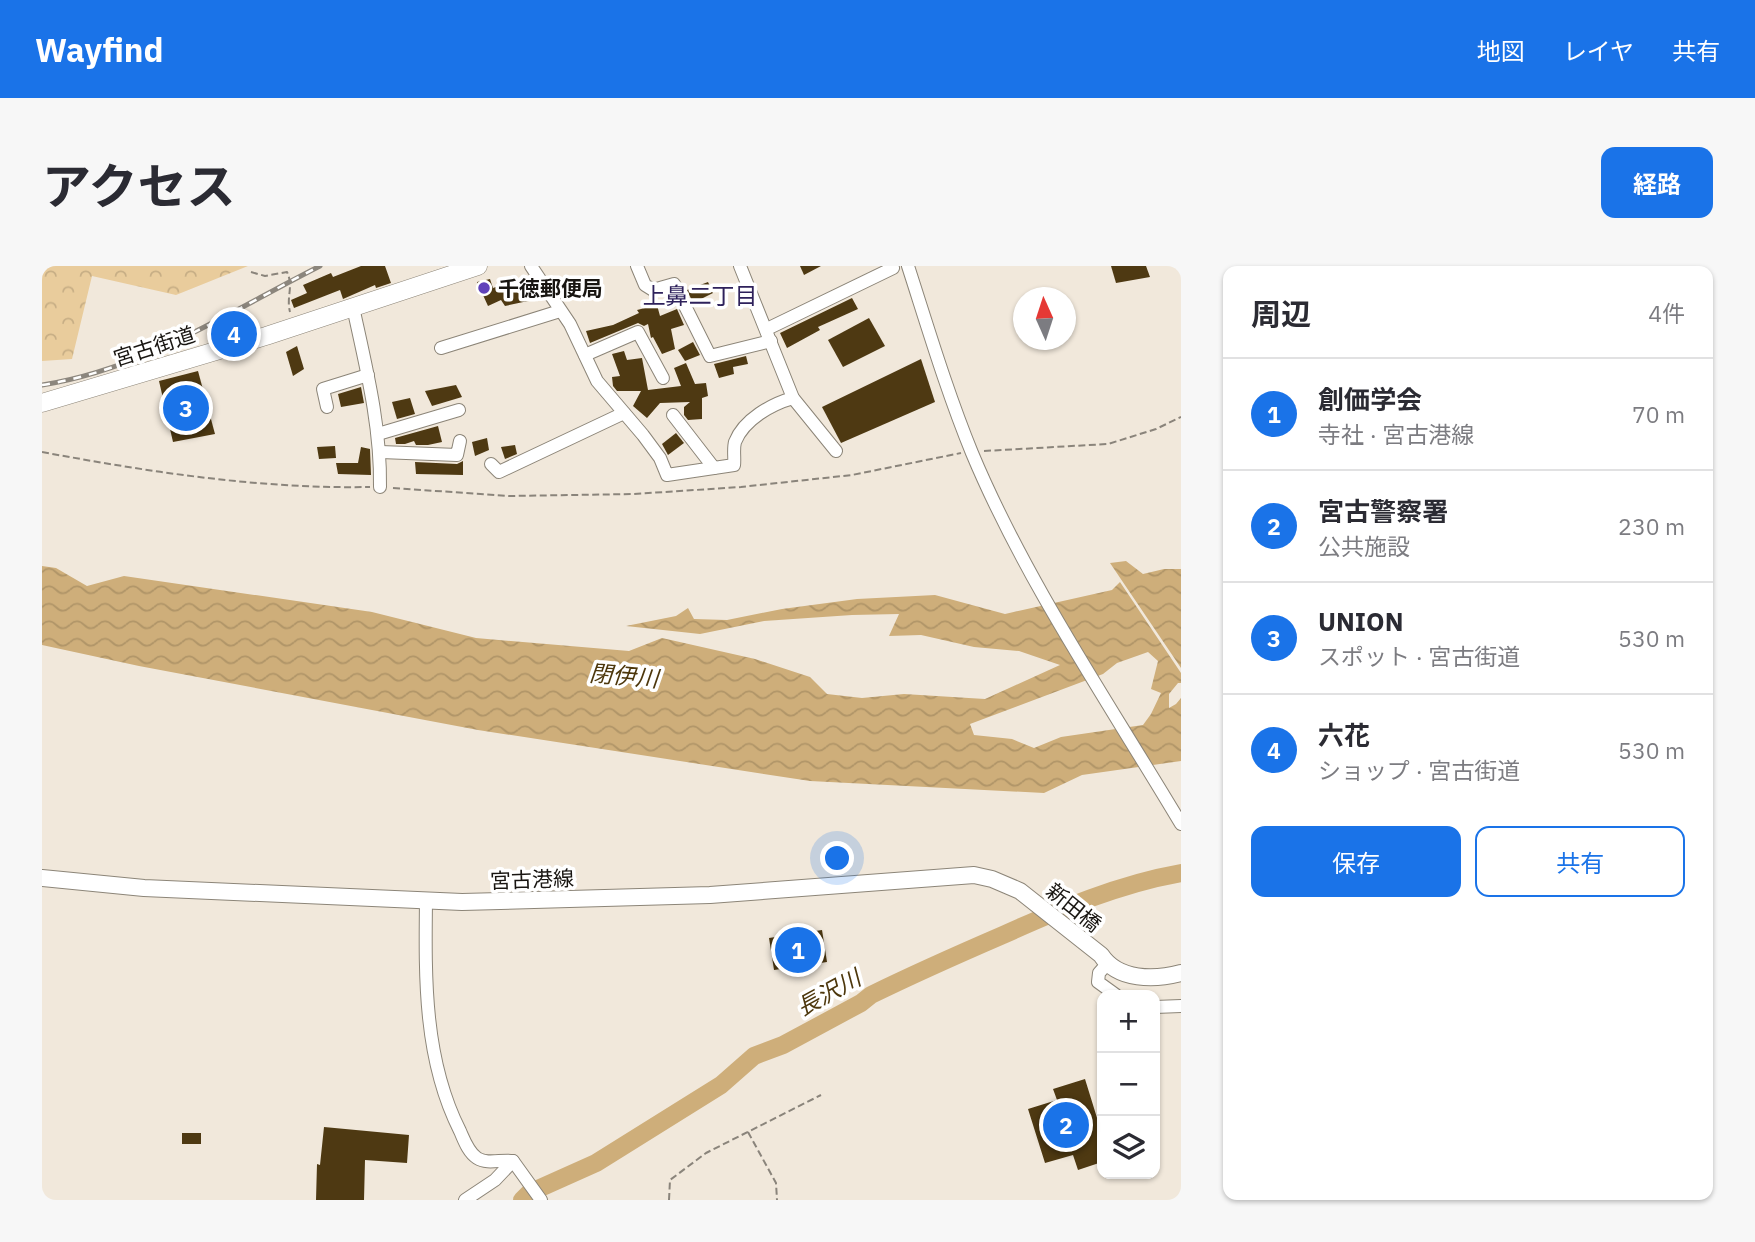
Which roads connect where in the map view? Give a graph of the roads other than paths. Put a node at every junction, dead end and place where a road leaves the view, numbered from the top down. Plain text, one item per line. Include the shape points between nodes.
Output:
1 (478, 266) edge
2 (531, 266) edge
3 (637, 266) edge
4 (740, 266) edge
5 (908, 266) edge
6 (893, 268) dead end
7 (353, 307) junction
8 (560, 311) junction
9 (769, 335) junction
10 (441, 348) dead end
11 (585, 355) junction
12 (368, 375) junction
13 (663, 378) dead end
14 (793, 398) junction
15 (42, 403) edge
16 (327, 407) dead end
17 (459, 410) dead end
18 (624, 413) junction
19 (673, 415) dead end
20 (378, 434) junction
21 (460, 441) dead end
22 (836, 451) dead end
23 (381, 452) junction
24 (491, 464) dead end
25 (714, 468) junction
26 (380, 487) road end
27 (1181, 824) edge
28 (42, 878) edge
29 (1020, 891) joint
30 (426, 901) junction
31 (1104, 960) junction
32 (1181, 973) edge
33 (1109, 990) edge
34 (1181, 1006) edge
35 (1160, 1007) edge
36 (518, 1166) junction
37 (465, 1200) edge
38 (541, 1200) edge

1 - 7 highway, 宮古街道
2 - 8 street
3 - 9 street via 645,285 653,290 674,284 710,356
4 - 9 street
5 - 27 street via 979,468 1041,591
6 - 9 street
7 - 12 street
7 - 15 highway, 宮古街道
8 - 10 street
8 - 11 street
9 - 14 street
11 - 13 street via 638,332
11 - 18 street via 597,381
12 - 16 street via 323,389
12 - 20 street
14 - 22 street
14 - 25 street via 772,404 747,426 735,443 734,465
17 - 20 street
18 - 24 street via 499,472
18 - 25 street via 660,458 667,475
19 - 25 street
20 - 23 street
21 - 23 street via 457,455
23 - 26 street
28 - 30 main road, 宮古港線 via 144,888
29 - 30 main road, 宮古港線 via 974,875 710,895
29 - 31 main road, 新田橋
30 - 36 street via 429,1028 450,1112 476,1157
31 - 32 main road via 1133,975 1154,978
31 - 33 street via 1098,982
34 - 35 street
36 - 37 street
36 - 38 street

